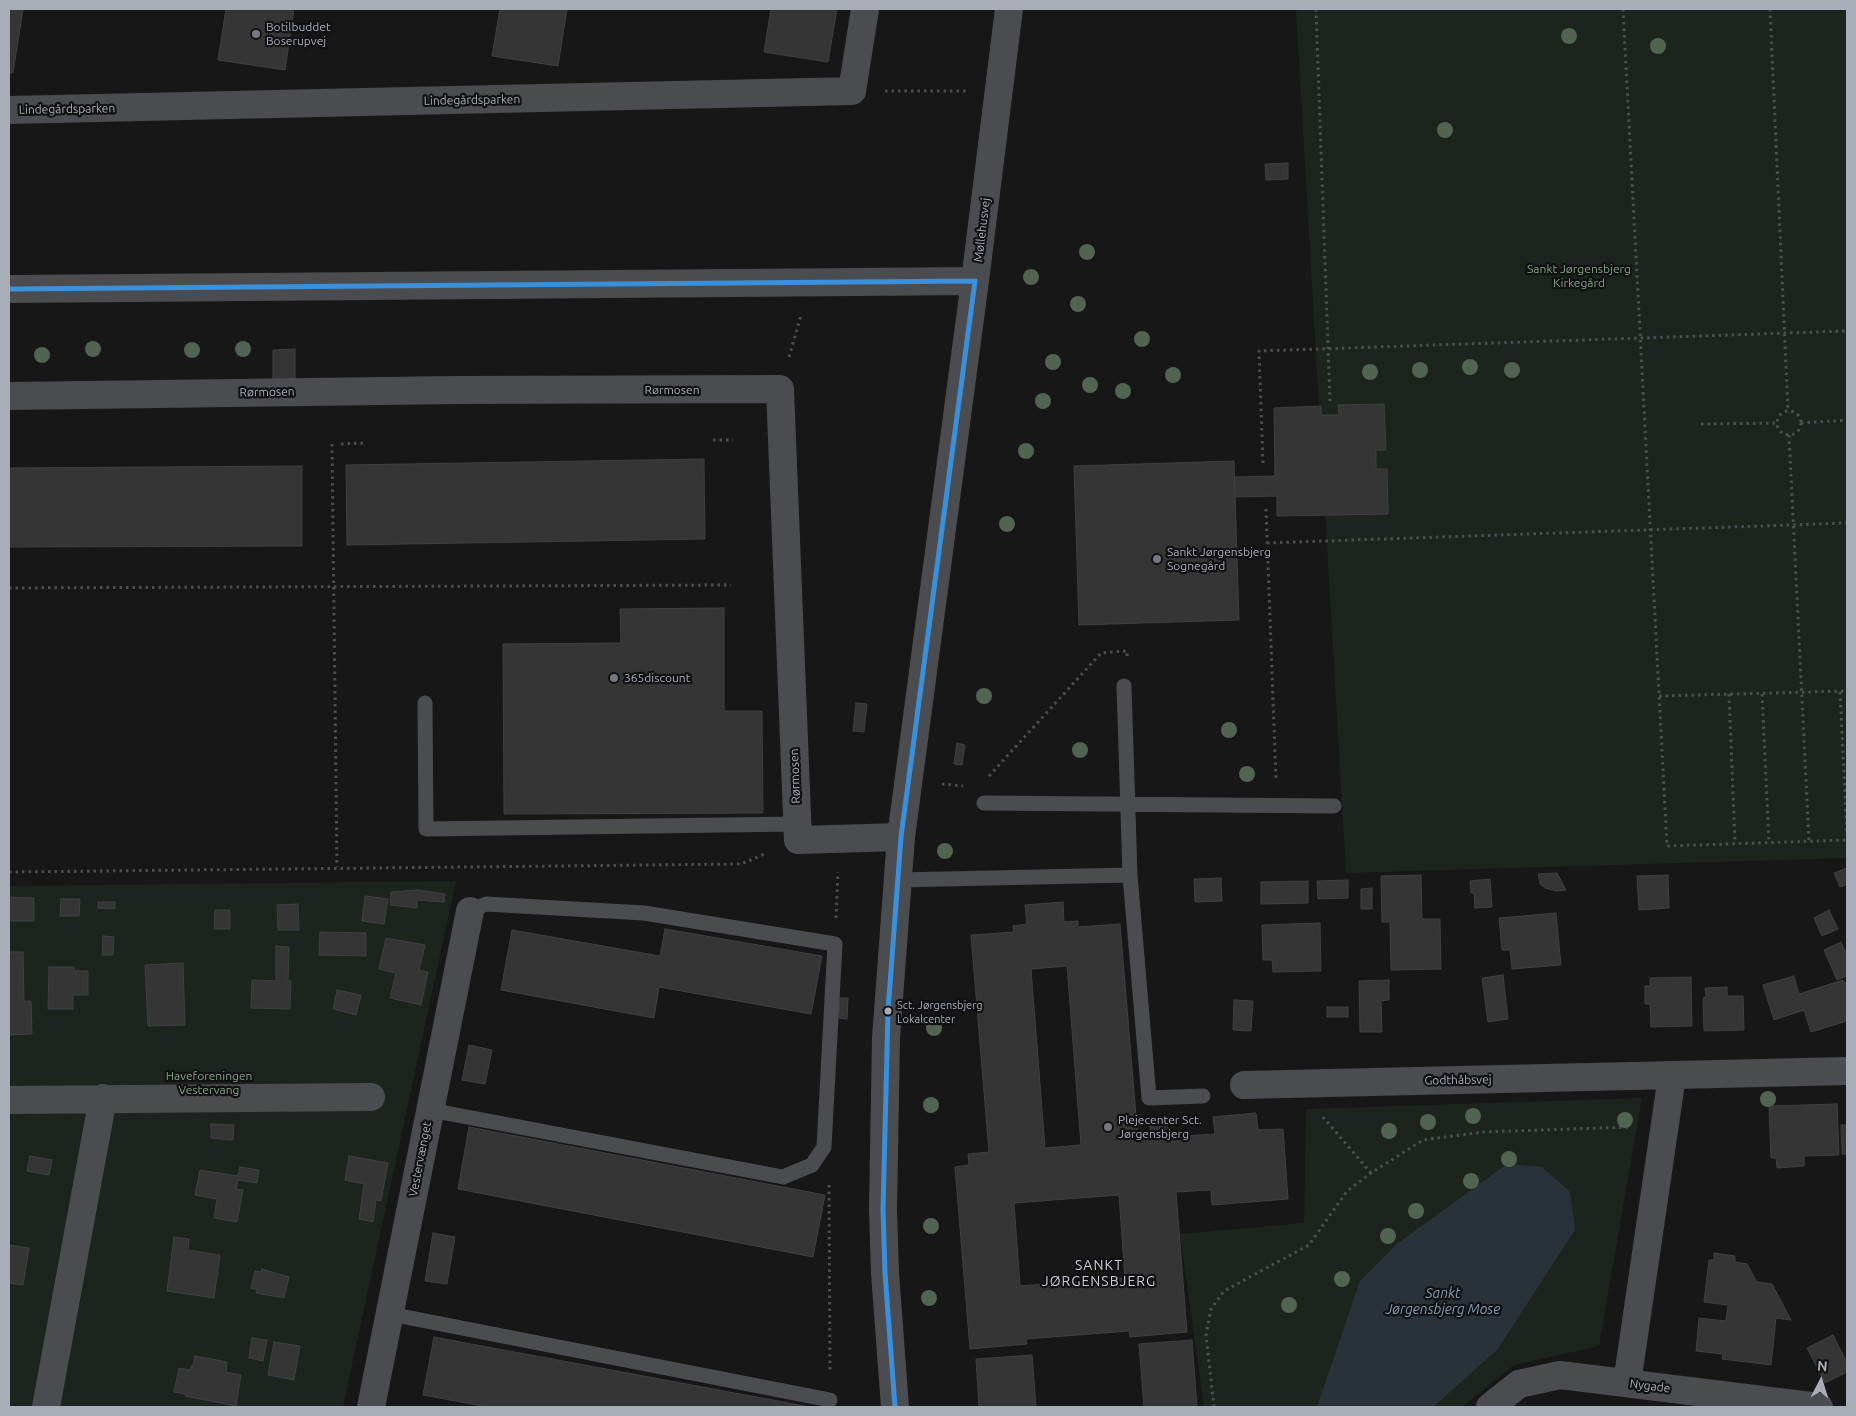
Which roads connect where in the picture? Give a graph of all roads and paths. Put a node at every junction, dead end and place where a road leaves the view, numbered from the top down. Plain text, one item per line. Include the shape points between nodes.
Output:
1 (865, 9) edge
2 (1008, 9) edge
3 (1316, 9) edge
4 (1623, 9) edge
5 (1770, 9) edge
6 (998, 90) junction
7 (852, 91) junction
8 (9, 110) edge
9 (975, 281) junction
10 (810, 283) junction
11 (9, 290) edge
12 (1847, 331) edge
13 (1785, 333) junction
14 (1640, 338) junction
15 (1328, 349) junction
16 (780, 389) junction
17 (9, 396) edge
18 (1330, 402) dead end
19 (1788, 411) junction
20 (1847, 420) edge
21 (1800, 422) junction
22 (1776, 423) junction
23 (1701, 424) dead end
24 (1789, 435) junction
25 (713, 440) dead end
26 (733, 440) dead end
27 (332, 444) dead end
28 (341, 444) dead end
29 (364, 444) dead end
30 (1263, 463) dead end
31 (1266, 509) dead end
32 (1847, 523) edge
33 (1794, 525) junction
34 (1650, 530) junction
35 (1267, 543) junction
36 (731, 585) dead end
37 (334, 587) junction
38 (9, 588) edge
39 (1124, 686) joint
40 (1847, 691) edge
41 (1802, 692) junction
42 (1840, 692) junction
43 (1730, 694) junction
44 (1762, 694) junction
45 (1659, 696) junction
46 (425, 703) dead end
47 (985, 780) dead end
48 (909, 782) junction
49 (968, 786) dead end
50 (984, 803) dead end
51 (1128, 804) junction
52 (1276, 805) junction
53 (1334, 806) dead end
54 (797, 832) junction
55 (1847, 834) edge
56 (901, 837) junction
57 (839, 839) junction
58 (1847, 840) edge
59 (1809, 841) junction
60 (1736, 843) junction
61 (1769, 843) junction
62 (337, 867) junction
63 (9, 872) edge
64 (1130, 875) junction
65 (898, 880) junction
66 (470, 911) joint
67 (835, 944) junction
68 (1847, 1071) edge
69 (1672, 1076) junction
70 (1294, 1084) junction
71 (1244, 1085) dead end
72 (1203, 1096) dead end
73 (371, 1097) dead end
74 (103, 1098) junction
75 (9, 1100) edge
76 (430, 1110) junction
77 (1665, 1125) junction
78 (824, 1147) junction
79 (1371, 1173) junction
80 (390, 1314) junction
81 (1627, 1383) junction
82 (830, 1400) joint
83 (46, 1407) edge
84 (371, 1407) edge
85 (895, 1407) edge
86 (1214, 1407) edge
87 (1490, 1407) edge
88 (1819, 1407) edge

1 - 7 street
2 - 6 street, Møllehusvej
3 - 15 path
4 - 14 path
5 - 13 path
6 - 7 path
6 - 9 street, Møllehusvej
7 - 8 street, Lindegårdsparken
9 - 10 street
9 - 48 street, Møllehusvej
10 - 11 street
10 - 16 path
12 - 13 path
13 - 14 path
13 - 19 path
14 - 15 path
14 - 34 path
15 - 18 path
15 - 30 path via 1259,352
16 - 17 street, Rørmosen
16 - 54 street, Rørmosen
19 - 21 path via 1798,416
19 - 22 path via 1780,414
20 - 21 path
21 - 24 path via 1798,430
22 - 23 path
22 - 24 path via 1781,432
24 - 33 path
25 - 26 path
27 - 37 path
28 - 29 path
31 - 35 path
32 - 33 path
33 - 34 path
33 - 41 path
34 - 35 path
34 - 45 path
35 - 52 path
36 - 37 path
37 - 38 path
37 - 62 path
39 - 47 path via 1127,651 1101,653
39 - 51 lane
40 - 42 path
41 - 42 path
41 - 44 path
41 - 59 path
42 - 55 path
43 - 44 path
43 - 45 path
43 - 60 path
44 - 61 path
45 - 60 path via 1667,846
46 - 54 lane via 426,829
48 - 49 path
48 - 56 street, Møllehusvej
50 - 51 lane
51 - 52 lane
51 - 64 lane
52 - 53 lane
54 - 57 street
54 - 62 path via 741,864
56 - 57 street
56 - 65 street, Møllehusvej
57 - 67 path
58 - 59 path
59 - 61 path
60 - 61 path
62 - 63 path
64 - 65 lane
64 - 72 lane via 1149,1098
65 - 85 street, Møllehusvej via 886,1038 883,1210
66 - 67 lane via 486,904 644,912
66 - 76 street, Vestervænget
67 - 78 lane
68 - 69 street, Godthåbsvej
69 - 70 street, Godthåbsvej
69 - 77 street
70 - 71 street, Godthåbsvej
70 - 79 path
73 - 74 street
74 - 75 street
74 - 83 street
76 - 78 lane via 783,1177 812,1166
76 - 80 street, Vestervænget
77 - 79 path via 1483,1132 1423,1140
77 - 81 street
78 - 82 path via 829,1168
79 - 86 path via 1347,1191 1309,1244 1224,1291 1211,1309 1206,1335
80 - 82 lane
80 - 84 street, Vestervænget
81 - 87 street, Nygade via 1560,1375 1519,1384
81 - 88 street, Nygade

